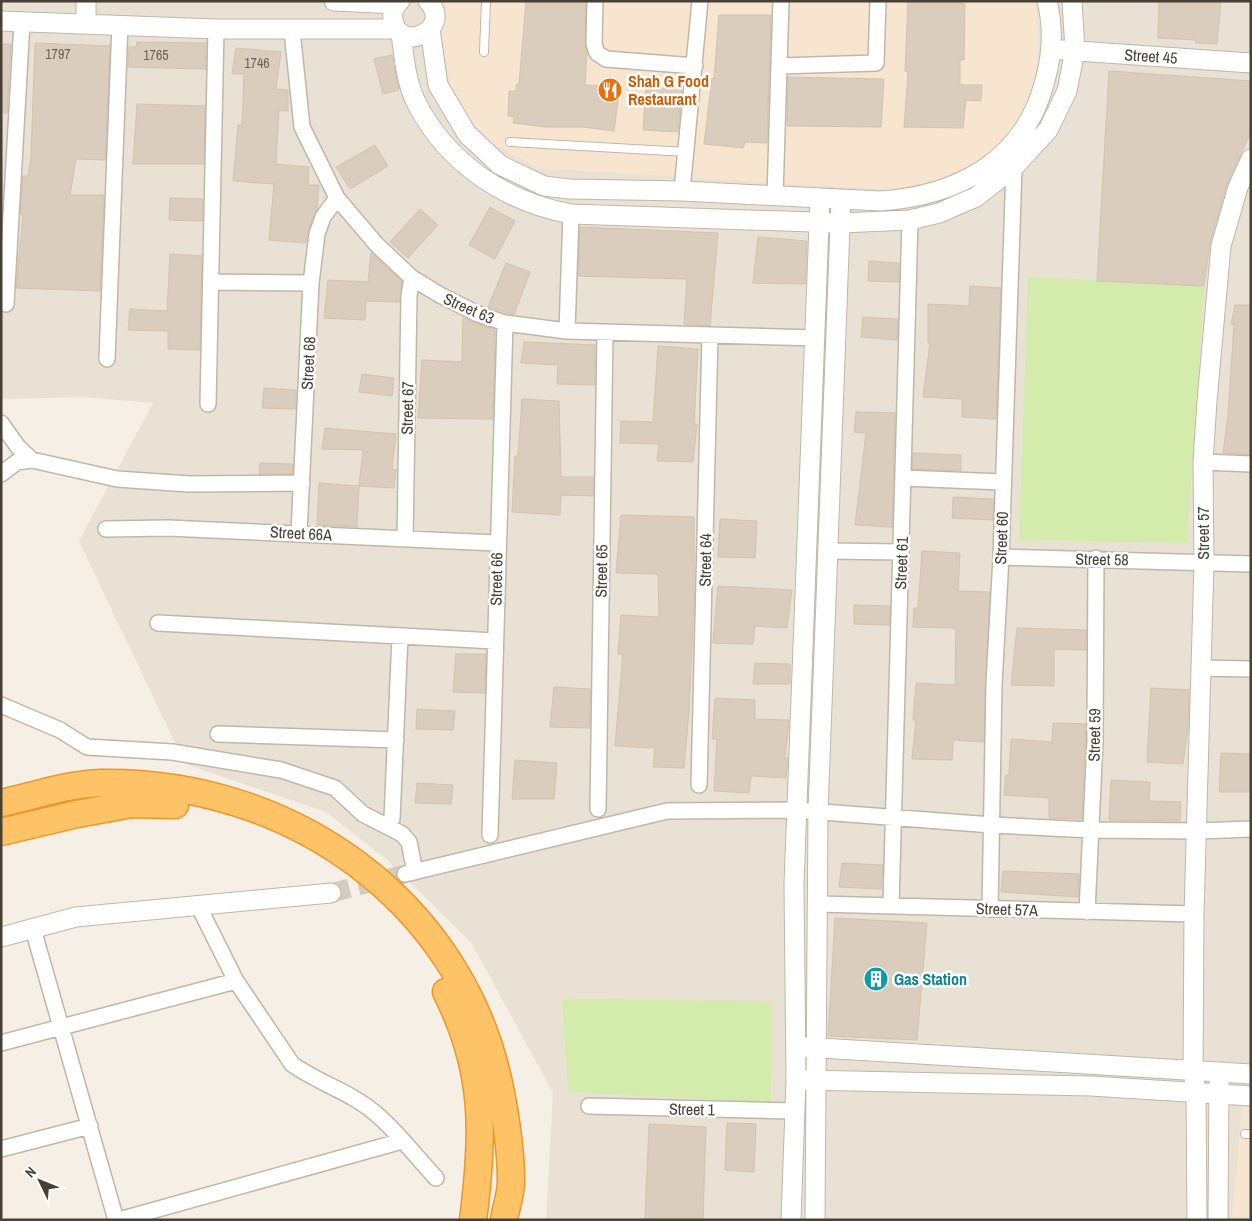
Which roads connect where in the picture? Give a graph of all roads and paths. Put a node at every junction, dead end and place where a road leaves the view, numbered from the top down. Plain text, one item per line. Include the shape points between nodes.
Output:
1 (86, 1) edge
2 (334, 1) edge
3 (486, 1) edge
4 (595, 1) edge
5 (700, 1) edge
6 (781, 1) edge
7 (878, 1) edge
8 (1048, 1) edge
9 (1072, 1) edge
10 (429, 2) edge
11 (398, 3) edge
12 (1, 21) edge
13 (22, 22) junction
14 (86, 24) junction
15 (120, 25) junction
16 (216, 29) junction
17 (430, 29) junction
18 (292, 31) junction
19 (399, 31) junction
20 (1052, 50) junction
21 (1074, 50) junction
22 (484, 52) dead end
23 (1251, 63) edge
24 (695, 66) junction
25 (779, 66) junction
26 (510, 142) dead end
27 (687, 152) junction
28 (1250, 163) edge
29 (1014, 168) junction
30 (682, 191) junction
31 (775, 196) junction
32 (336, 198) junction
33 (820, 198) junction
34 (841, 199) junction
35 (572, 214) junction
36 (910, 220) junction
37 (819, 222) junction
38 (841, 223) junction
39 (412, 278) junction
40 (211, 282) junction
41 (311, 283) junction
42 (6, 304) dead end
43 (504, 323) junction
44 (567, 331) junction
45 (604, 334) junction
46 (710, 335) junction
47 (816, 338) junction
48 (107, 359) dead end
49 (208, 404) dead end
50 (1, 423) edge
51 (32, 460) junction
52 (1203, 462) junction
53 (1251, 464) edge
54 (1, 474) edge
55 (903, 478) junction
56 (1003, 482) junction
57 (302, 483) junction
58 (106, 529) dead end
59 (299, 533) junction
60 (405, 539) junction
61 (496, 543) junction
62 (829, 551) junction
63 (901, 552) junction
64 (1001, 557) junction
65 (1096, 558) junction
66 (1204, 562) junction
67 (1251, 564) edge
68 (158, 623) dead end
69 (400, 636) junction
70 (494, 641) junction
71 (1200, 668) junction
72 (1251, 669) edge
73 (1, 705) edge
74 (218, 734) dead end
75 (396, 740) junction
76 (699, 785) dead end
77 (1, 803) edge
78 (598, 809) dead end
79 (796, 810) junction
80 (818, 812) junction
81 (392, 818) dead end
82 (894, 818) junction
83 (992, 825) junction
84 (1251, 829) edge
85 (1091, 830) junction
86 (1198, 831) junction
87 (1, 832) edge
88 (490, 834) dead end
89 (330, 893) tunnel mouth
90 (819, 904) junction
91 (891, 905) junction
92 (198, 906) junction
93 (990, 909) junction
94 (1087, 912) junction
95 (1194, 914) junction
96 (33, 929) junction
97 (1, 938) edge
98 (236, 981) junction
99 (61, 1027) junction
100 (1, 1043) edge
101 (795, 1046) junction
102 (816, 1049) junction
103 (1091, 1064) junction
104 (1193, 1070) junction
105 (1219, 1073) junction
106 (1251, 1074) edge
107 (796, 1080) junction
108 (817, 1080) junction
109 (1091, 1086) junction
110 (1196, 1092) junction
111 (1220, 1095) junction
112 (1251, 1096) edge
113 (589, 1106) dead end
114 (795, 1111) junction
115 (90, 1126) junction
116 (402, 1141) junction
117 (1, 1149) edge
118 (436, 1178) dead end
119 (118, 1220) edge
120 (473, 1220) edge
121 (504, 1220) edge
122 (791, 1220) edge
123 (816, 1220) edge
124 (1197, 1220) edge
125 (1218, 1220) edge

1 - 14 street
2 - 11 street
3 - 22 lane
4 - 24 street via 594,44 597,53 606,59
5 - 24 street
6 - 25 street
7 - 25 street via 876,63
8 - 20 street
9 - 21 street
10 - 17 street via 434,16
11 - 19 street via 392,16
12 - 13 street
13 - 14 street
13 - 42 street
14 - 15 street
15 - 16 street
15 - 48 street
16 - 18 street
16 - 40 street
17 - 19 street via 420,36 407,36
17 - 30 street via 438,85 467,134 500,165 544,186
18 - 19 street
18 - 32 street, Street 63 via 302,127
19 - 35 street via 405,68 417,104 457,158 496,188 544,209
20 - 21 street, Street 45
20 - 34 street via 1038,108 1001,157 977,175 940,191 905,199
21 - 23 street, Street 45
21 - 29 street via 1067,91 1048,130
24 - 27 street
25 - 31 street
26 - 27 lane
27 - 30 street
28 - 52 street, Street 57 via 1238,187 1221,246
29 - 36 street via 976,197 939,213
29 - 56 street, Street 60
30 - 31 street
31 - 33 street
32 - 39 street, Street 63 via 377,245
32 - 41 street, Street 68 via 317,234
33 - 34 street
33 - 37 street
34 - 38 street
35 - 37 street
35 - 44 street
36 - 38 street
36 - 55 street, Street 61
37 - 38 street
37 - 47 street
38 - 62 street
39 - 43 street, Street 63 via 440,296
39 - 60 street, Street 67 via 409,295
40 - 41 street
40 - 49 street
41 - 57 street, Street 68
43 - 44 street, Street 63
43 - 61 street, Street 66
44 - 45 street, Street 63
45 - 46 street, Street 63
45 - 78 street, Street 65
46 - 47 street, Street 63
46 - 76 street, Street 64
47 - 79 street
50 - 51 street
51 - 54 street via 17,462
51 - 57 street via 118,479 150,482
52 - 53 street
52 - 66 street, Street 57
55 - 56 street
55 - 63 street, Street 61
56 - 64 street, Street 60
57 - 59 street, Street 68
58 - 59 street, Street 66A
59 - 60 street, Street 66A
60 - 61 street, Street 66A
61 - 70 street, Street 66
62 - 63 street
62 - 80 street
63 - 82 street, Street 61
64 - 65 street, Street 58
64 - 83 street, Street 60 via 994,684
65 - 66 street, Street 58
65 - 85 street, Street 59
66 - 67 street, Street 58
66 - 71 street, Street 57
68 - 69 street
69 - 70 street
69 - 75 street
70 - 88 street, Street 66
71 - 72 street
71 - 86 street, Street 57
73 - 79 street via 60,730 87,747 172,752 281,770 334,788 363,814 402,834 409,842 410,873 667,810
74 - 75 street
75 - 81 street
77 - 121 highway via 73,786 101,783 206,794 244,803 286,821 367,870 396,896 424,929 454,969 478,1013 493,1054 506,1116 511,1183
79 - 80 street
79 - 101 street
80 - 82 street
80 - 90 street
82 - 83 street
82 - 91 street, Street 61
83 - 85 street
83 - 93 street, Street 60
84 - 86 street
85 - 86 street
85 - 94 street, Street 59
86 - 95 street, Street 57
87 - 120 highway via 132,804 188,805 228,814 301,845 371,892 395,916 433,966 461,1022 478,1083 481,1161
89 - 92 street
90 - 91 street, Street 57A
90 - 102 street
91 - 93 street, Street 57A
92 - 96 street via 76,917
92 - 98 street
93 - 94 street, Street 57A
94 - 95 street, Street 57A
95 - 104 street, Street 57
96 - 97 street
96 - 99 street
98 - 99 street
98 - 116 street via 292,1064 375,1113
99 - 100 street
99 - 115 street
101 - 102 street
101 - 107 street
102 - 103 street
102 - 108 street
103 - 104 street
103 - 109 street
104 - 105 street
104 - 110 street, Street 57
105 - 106 street
105 - 111 street
107 - 108 street
107 - 114 street
108 - 109 street
108 - 123 street
109 - 110 street
110 - 111 street
110 - 124 street, Street 57
111 - 112 street
111 - 125 street
113 - 114 street, Street 1
114 - 122 street
115 - 117 street
115 - 119 street
116 - 118 street
116 - 119 street

